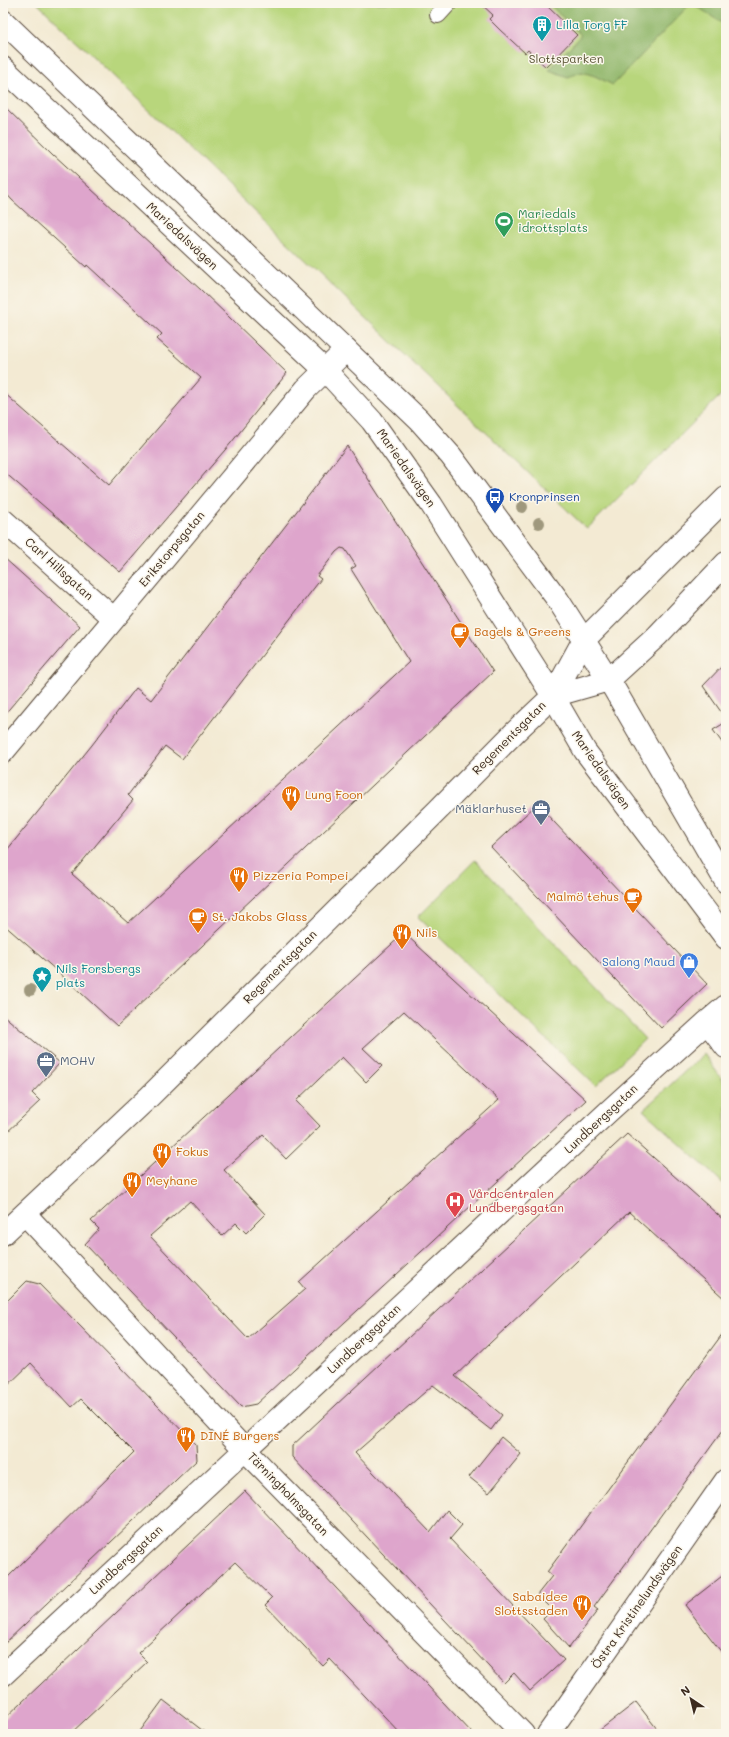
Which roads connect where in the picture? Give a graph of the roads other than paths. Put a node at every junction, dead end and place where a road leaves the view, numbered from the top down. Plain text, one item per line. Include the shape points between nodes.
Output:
1 (450, 3) edge
2 (438, 15) dead end
3 (3, 21) edge
4 (3, 68) edge
5 (346, 350) junction
6 (326, 371) junction
7 (726, 498) edge
8 (3, 520) edge
9 (726, 563) edge
10 (114, 619) junction
11 (583, 641) junction
12 (609, 680) junction
13 (553, 696) junction
14 (3, 752) edge
15 (726, 882) edge
16 (726, 938) edge
17 (726, 1006) edge
18 (707, 1022) junction
19 (726, 1047) edge
20 (25, 1214) junction
21 (3, 1234) edge
22 (244, 1450) junction
23 (726, 1480) edge
24 (3, 1675) edge
25 (523, 1734) edge
26 (548, 1734) edge

1 - 2 lane
3 - 5 street
4 - 6 street, Mariedalsvägen
5 - 6 street, Erikstorpsgatan
5 - 11 street via 419,420 451,456 558,600
6 - 10 street, Erikstorpsgatan via 306,389
6 - 13 street, Mariedalsvägen via 372,420 431,504
7 - 11 street, Regementsgatan
8 - 10 street, Carl Hillsgatan
9 - 12 street, Regementsgatan via 657,636
10 - 14 street, Erikstorpsgatan
11 - 12 street
11 - 13 street, Regementsgatan
12 - 13 street, Regementsgatan
12 - 15 street
13 - 16 street, Mariedalsvägen via 585,751
13 - 20 street, Regementsgatan via 148,1098
17 - 18 street, Lundbergsgatan
18 - 19 street
18 - 22 street, Lundbergsgatan
20 - 21 street, Regementsgatan
20 - 22 street, Tärningholmsgatan
22 - 24 street, Lundbergsgatan
22 - 25 street, Tärningholmsgatan
23 - 26 street, Östra Kristinelundsvägen

